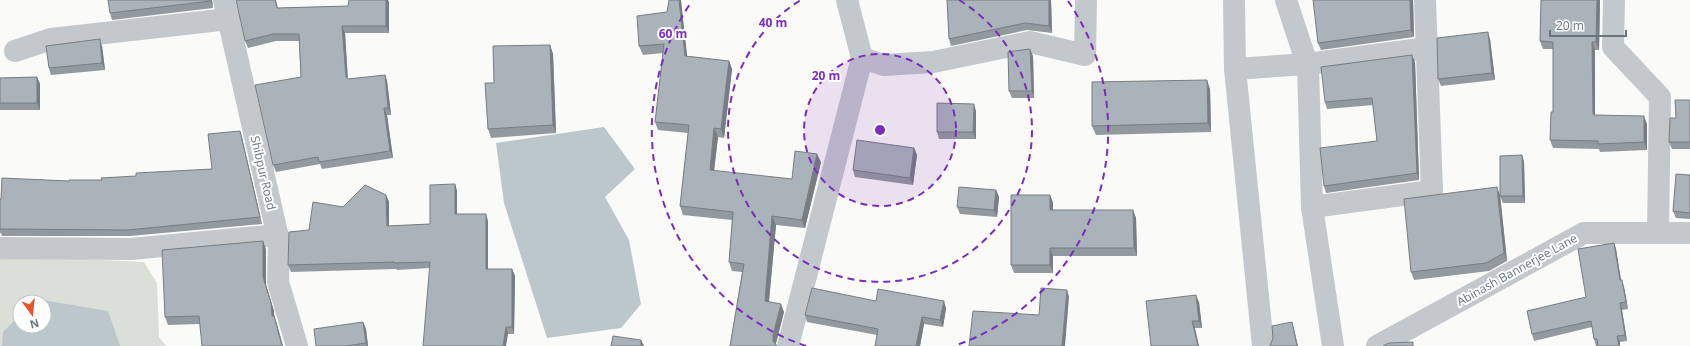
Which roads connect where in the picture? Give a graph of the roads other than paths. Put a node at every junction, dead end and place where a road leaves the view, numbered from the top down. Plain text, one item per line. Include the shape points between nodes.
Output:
1 (847, 0) edge
2 (1086, 0) edge
3 (1234, 0) edge
4 (1286, 0) edge
5 (1425, 0) edge
6 (1614, 0) edge
7 (226, 10) edge
8 (1428, 48) junction
9 (15, 51) dead end
10 (862, 58) junction
11 (1307, 64) junction
12 (1235, 69) junction
13 (1312, 208) junction
14 (1658, 233) junction
15 (1690, 233) edge
16 (278, 235) junction
17 (0, 248) edge
18 (297, 346) edge
19 (788, 346) edge
20 (1263, 346) edge
21 (1334, 346) edge
22 (1377, 346) edge

1 - 10 street
2 - 10 street via 1085,55 1030,42 933,62 884,65
3 - 12 street
4 - 11 street
5 - 8 street
6 - 14 street via 1613,47 1660,97
7 - 9 street via 51,39
7 - 16 street, Shibpur Road
8 - 11 street
8 - 13 street via 1432,191
10 - 19 street
11 - 12 street
11 - 13 street
12 - 20 street
13 - 21 street
14 - 15 street, Abinash Bannerjee Lane
14 - 22 street, Abinash Bannerjee Lane via 1584,233
16 - 17 street via 131,249
16 - 18 street, Shibpur Road via 278,282

